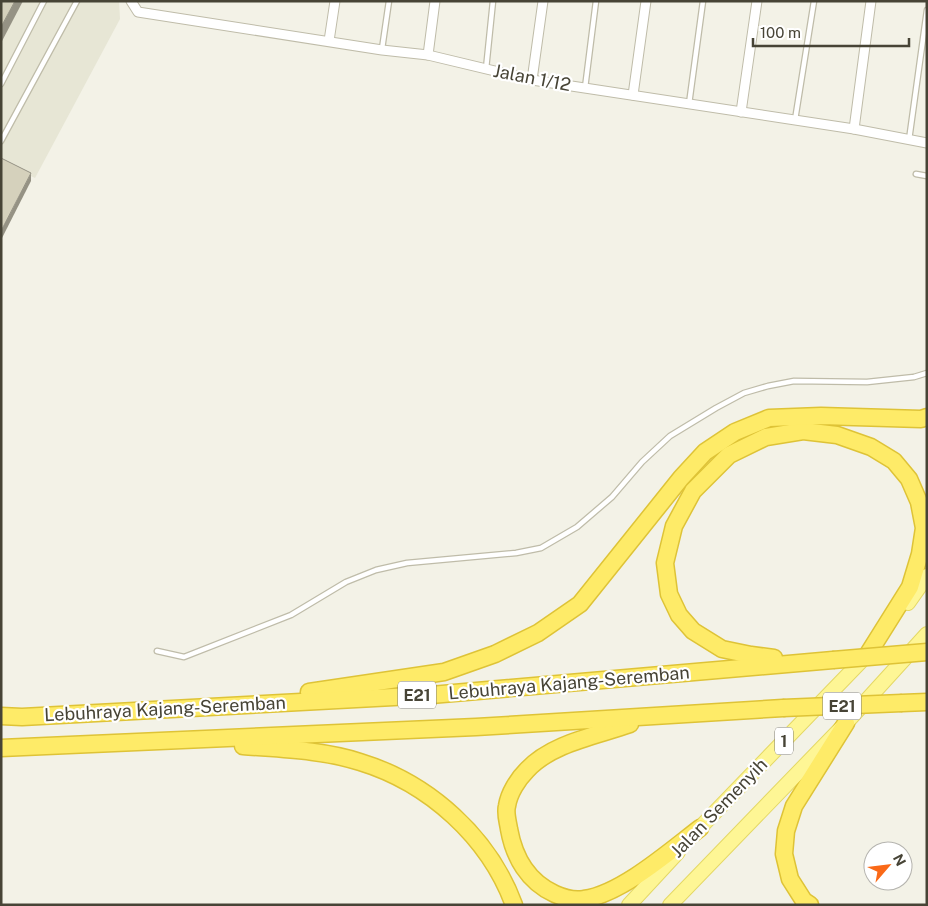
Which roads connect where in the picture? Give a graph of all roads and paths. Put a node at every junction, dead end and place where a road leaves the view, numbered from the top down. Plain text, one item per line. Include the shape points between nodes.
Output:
1 (44, 1) edge
2 (77, 1) edge
3 (131, 1) edge
4 (335, 1) edge
5 (389, 1) edge
6 (435, 1) edge
7 (493, 1) edge
8 (542, 1) edge
9 (596, 1) edge
10 (646, 1) edge
11 (703, 1) edge
12 (757, 1) edge
13 (814, 1) edge
14 (871, 1) edge
15 (927, 10) edge
16 (330, 41) junction
17 (382, 50) junction
18 (428, 55) junction
19 (486, 69) junction
20 (532, 80) junction
21 (1, 84) edge
22 (585, 88) junction
23 (633, 95) junction
24 (689, 104) junction
25 (741, 112) junction
26 (795, 120) junction
27 (854, 129) junction
28 (910, 140) junction
29 (1, 141) edge
30 (927, 143) edge
31 (916, 174) dead end
32 (927, 176) edge
33 (927, 373) edge
34 (927, 417) edge
35 (927, 576) edge
36 (927, 634) edge
37 (157, 651) dead end
38 (927, 652) edge
39 (868, 654) junction
40 (809, 662) junction
41 (925, 703) edge
42 (222, 705) junction
43 (1, 716) edge
44 (648, 718) junction
45 (846, 723) junction
46 (175, 741) junction
47 (1, 748) edge
48 (700, 828) junction
49 (514, 905) edge
50 (629, 905) edge
51 (670, 905) edge
52 (810, 905) edge

1 - 21 lane
2 - 29 lane
3 - 16 street, Jalan 1/12 via 138,12
4 - 16 street
5 - 17 lane
6 - 18 street
7 - 19 lane
8 - 20 street
9 - 22 lane
10 - 23 street
11 - 24 lane
12 - 25 street
13 - 26 lane
14 - 27 street
15 - 28 lane
16 - 17 street, Jalan 1/12
17 - 18 street, Jalan 1/12
18 - 19 street, Jalan 1/12
19 - 20 street, Jalan 1/12
20 - 22 street, Jalan 1/12
22 - 23 street, Jalan 1/12
23 - 24 street, Jalan 1/12
24 - 25 street, Jalan 1/12
25 - 26 street, Jalan 1/12
26 - 27 street, Jalan 1/12
27 - 28 street, Jalan 1/12
28 - 30 street, Jalan 1/12
31 - 32 lane
33 - 37 lane via 867,382 794,381 744,394 670,436 612,497 577,527 541,548 376,570 346,582 291,615 184,657
34 - 42 highway via 769,418 735,432 705,452 580,604 538,633 495,654 444,672
35 - 39 main road, Jalan Semenyih / 1
36 - 45 main road, Jalan Semenyih / 1
38 - 40 highway, Lebuhraya Kajang-Seremban / E21, bridge
39 - 40 highway via 910,587 924,528 919,502 909,479 894,461 871,447 837,434 803,431 766,437 728,455 693,491 674,526 666,563 669,594 679,615 693,631 722,649
39 - 48 main road, Jalan Semenyih / 1
40 - 42 highway, Lebuhraya Kajang-Seremban / E21 via 440,694
41 - 44 highway, Lebuhraya Kajang-Seremban / E21, bridge via 783,708
42 - 43 highway, Lebuhraya Kajang-Seremban / E21
44 - 46 highway, Lebuhraya Kajang-Seremban / E21
44 - 48 highway via 572,742 552,751 527,769 514,786 506,806 511,842 518,858 531,878 548,890 567,899 584,900 604,894 633,877
45 - 51 main road, Jalan Semenyih / 1
45 - 52 highway via 794,806 786,831 784,854 790,879
46 - 47 highway, Lebuhraya Kajang-Seremban / E21
46 - 49 highway via 317,752 361,762 401,779 436,800 461,824 489,857
48 - 50 main road, Jalan Semenyih / 1

